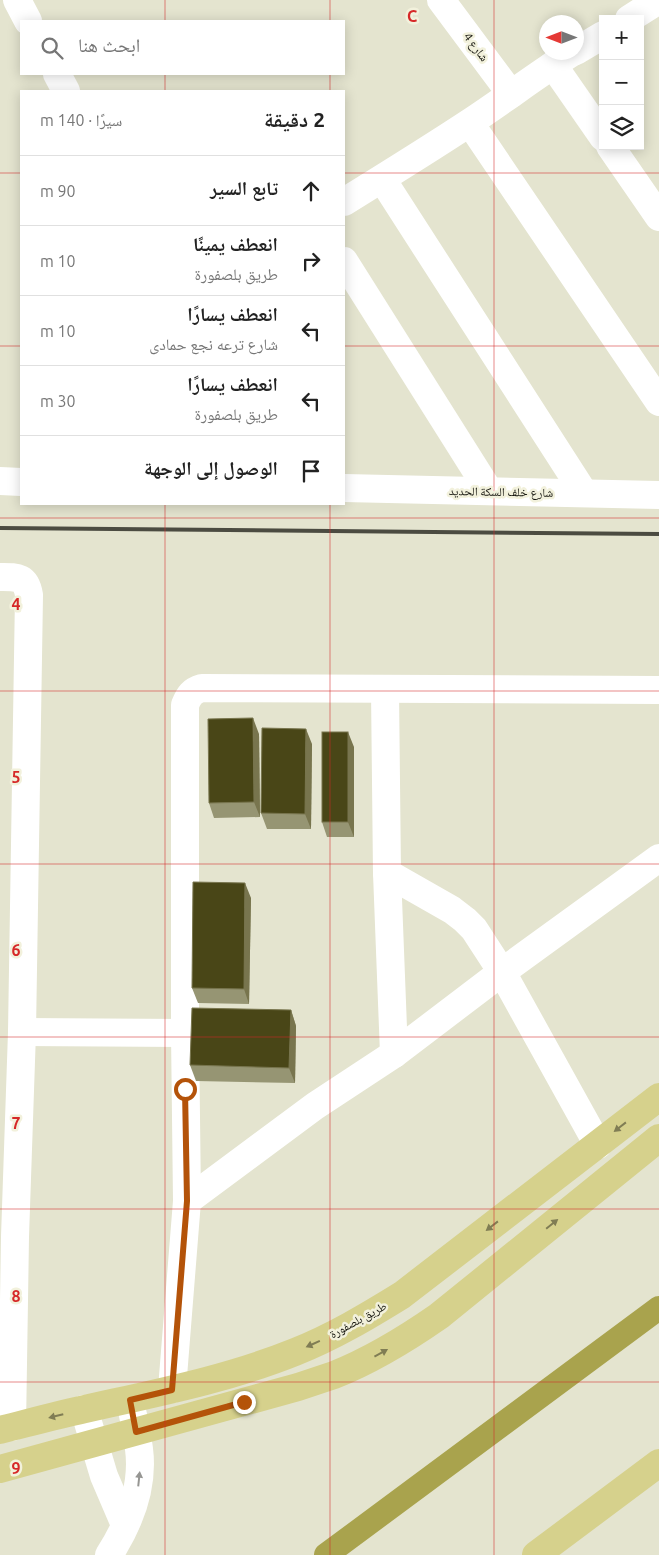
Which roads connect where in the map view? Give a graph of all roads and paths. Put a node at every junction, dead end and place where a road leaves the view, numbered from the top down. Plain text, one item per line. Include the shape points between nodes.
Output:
1 (17, 0) edge
2 (441, 0) edge
3 (659, 0) edge
4 (635, 15) edge
5 (27, 20) edge
6 (599, 37) edge
7 (584, 46) edge
8 (562, 60) edge
9 (570, 60) edge
10 (58, 75) edge
11 (65, 90) edge
12 (511, 94) junction
13 (470, 123) junction
14 (599, 127) edge
15 (613, 150) edge
16 (382, 179) junction
17 (345, 201) edge
18 (659, 217) edge
19 (345, 263) edge
20 (659, 402) edge
21 (0, 481) edge
22 (20, 482) edge
23 (345, 488) edge
24 (489, 491) junction
25 (584, 493) junction
26 (659, 495) edge
27 (0, 577) edge
28 (385, 690) junction
29 (659, 690) edge
30 (659, 858) edge
31 (387, 873) junction
32 (502, 972) junction
33 (184, 1033) junction
34 (14, 1047) edge
35 (394, 1054) junction
36 (659, 1097) edge
37 (659, 1138) edge
38 (598, 1144) junction
39 (187, 1201) junction
40 (172, 1390) junction
41 (130, 1400) junction
42 (84, 1409) junction
43 (6, 1428) edge
44 (136, 1432) junction
45 (94, 1443) junction
46 (659, 1463) edge
47 (0, 1469) edge
48 (125, 1526) junction
49 (109, 1555) edge
50 (536, 1555) edge

1 - 5 street
2 - 12 street, شارع 4
3 - 4 street
6 - 7 street
8 - 12 street
9 - 14 street
10 - 11 street
12 - 13 street
13 - 16 street
13 - 20 street
15 - 18 street
16 - 17 street
16 - 25 street
19 - 24 street
21 - 22 street
23 - 24 street, شارع خلف السكة الحديد
24 - 25 street, شارع خلف السكة الحديد
25 - 26 street, شارع خلف السكة الحديد
27 - 34 street via 23,580 29,595
28 - 29 street
28 - 31 street
28 - 33 street via 202,688 188,696 185,705
30 - 32 street
31 - 32 street via 465,920
31 - 35 street
32 - 35 street
32 - 38 street
33 - 34 street
33 - 39 street
34 - 43 street via 15,1247
35 - 39 street via 315,1106
36 -> 38 main road, طريق بلصفورة
44 -> 37 main road via 298,1387 372,1358 406,1339 439,1316
38 -> 40 main road, طريق بلصفورة via 435,1271 368,1316 295,1352
39 - 40 street
40 - 41 main road, طريق بلصفورة
41 - 42 main road, طريق بلصفورة
41 - 44 street
42 -> 43 main road, طريق بلصفورة
42 - 45 street
44 - 45 main road
48 -> 44 street via 138,1489 140,1450
45 - 47 main road
45 - 48 street
46 - 50 main road
48 - 49 street

